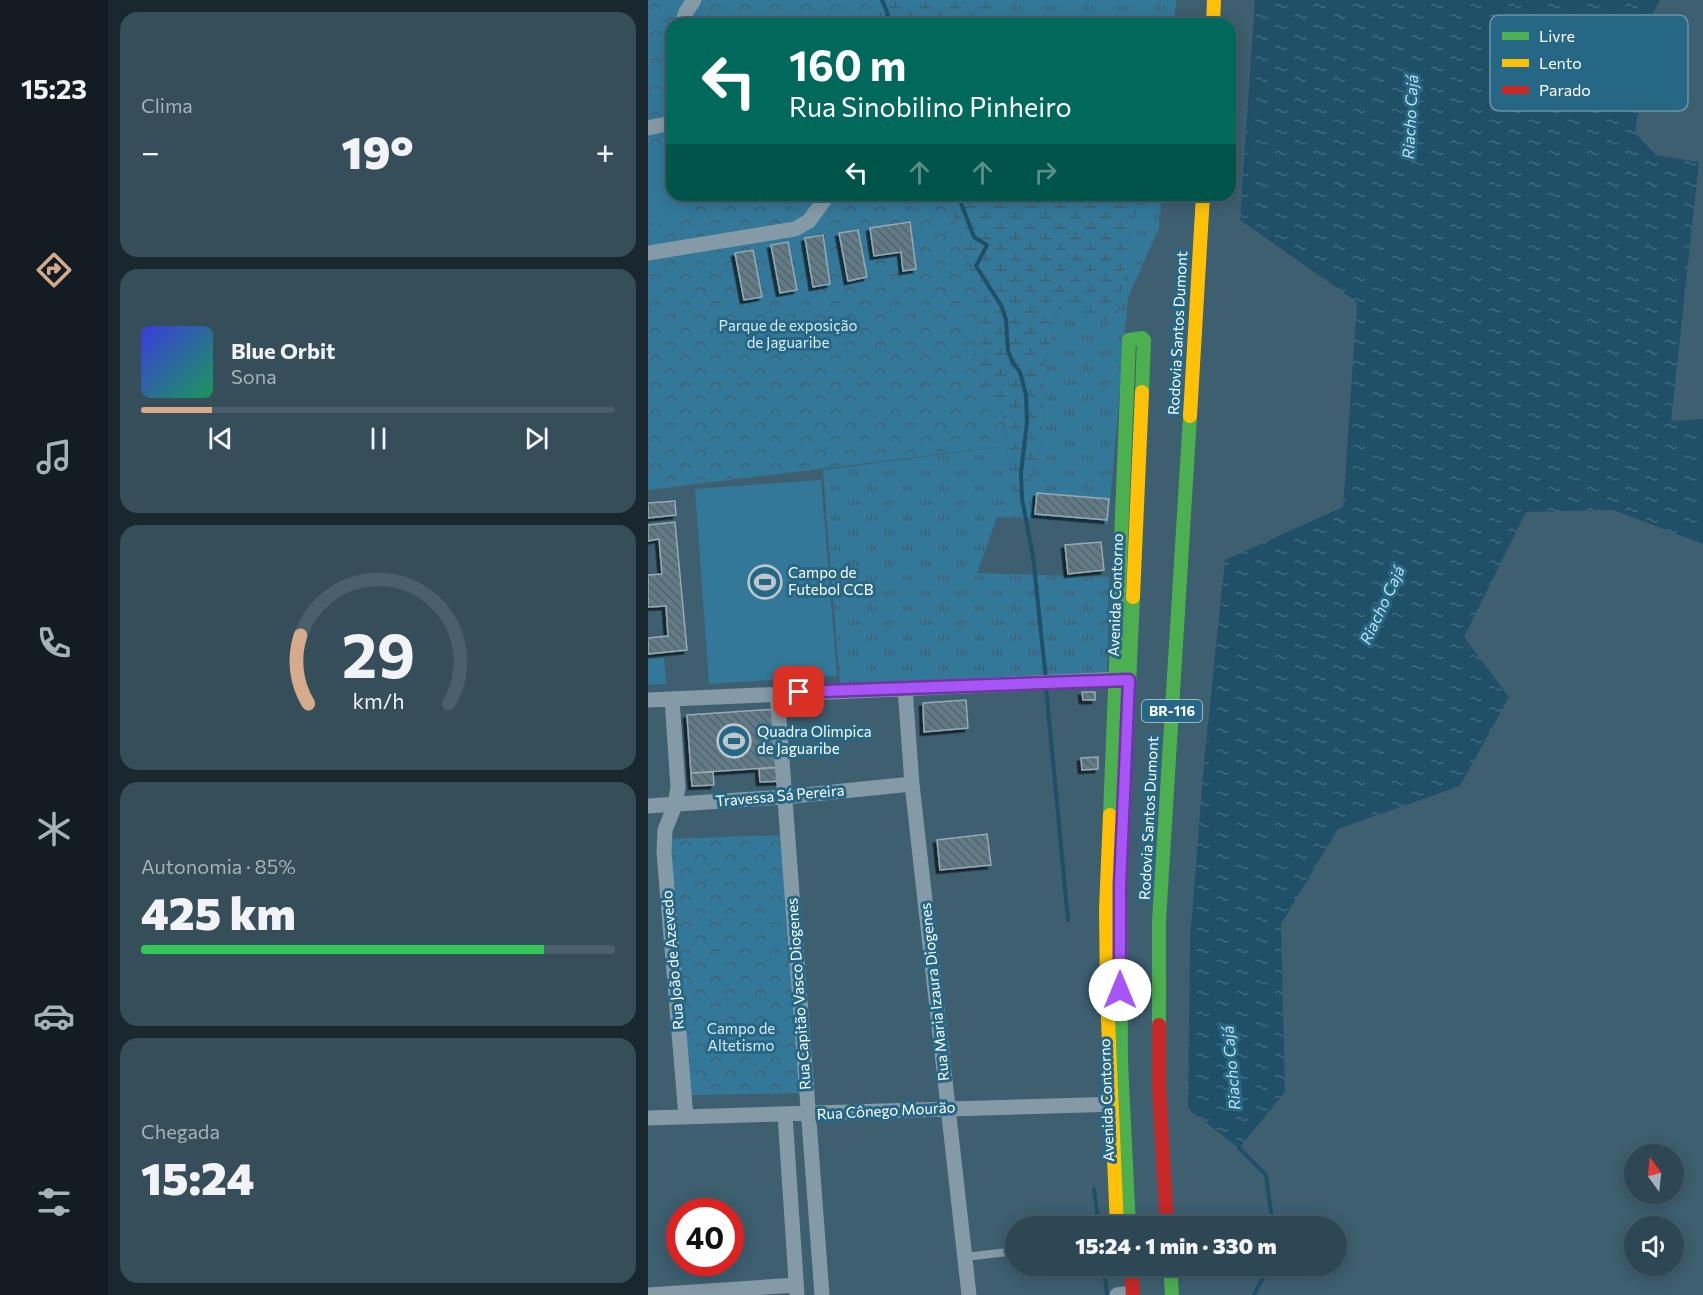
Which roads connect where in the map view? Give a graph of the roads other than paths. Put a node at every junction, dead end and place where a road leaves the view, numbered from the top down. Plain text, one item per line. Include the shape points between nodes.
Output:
1 (694, 0) edge
2 (1214, 0) edge
3 (684, 18) edge
4 (1213, 18) edge
5 (666, 124) edge
6 (648, 128) edge
7 (824, 201) edge
8 (1203, 201) edge
9 (648, 253) edge
10 (1129, 339) dead end
11 (1123, 679) junction
12 (905, 688) junction
13 (777, 693) junction
14 (672, 699) junction
15 (648, 700) edge
16 (912, 784) junction
17 (784, 797) junction
18 (675, 805) junction
19 (648, 806) edge
20 (1117, 1105) junction
21 (948, 1108) junction
22 (808, 1114) junction
23 (785, 1115) junction
24 (686, 1117) junction
25 (648, 1118) edge
26 (1117, 1216) edge
27 (1128, 1216) edge
28 (1166, 1216) edge
29 (1005, 1252) edge
30 (965, 1257) junction
31 (1120, 1276) edge
32 (1128, 1276) edge
33 (1171, 1276) edge
34 (797, 1290) edge
35 (1124, 1294) edge
36 (648, 1295) edge
37 (822, 1295) edge
38 (969, 1295) edge
39 (1172, 1295) edge

1 - 3 street
2 - 4 main road
5 - 6 street
7 - 9 street via 809,221 795,229
8 - 28 main road, Rodovia Santos Dumont / BR-116 via 1159,921 1159,1085
10 - 11 main road via 1130,505
11 - 12 street
11 - 20 main road via 1106,919
12 - 13 street
12 - 16 street, Rua Maria Izaura Diogenes
13 - 14 street
13 - 17 street, Rua Capitão Vasco Diogenes
14 - 15 street
14 - 18 street, Rua João de Azevedo via 678,778
16 - 17 street, Travessa Sá Pereira
16 - 21 street, Rua Maria Izaura Diogenes
17 - 18 street, Travessa Sá Pereira
17 - 22 street, Rua Capitão Vasco Diogenes
18 - 19 street, Travessa Sá Pereira
18 - 24 street, Rua João de Azevedo via 665,830 664,852
20 - 21 street, Rua Cônego Mourão
20 - 26 main road
20 - 27 main road, Avenida Contorno
21 - 22 street, Rua Cônego Mourão
21 - 30 street, Rua Maria Izaura Diogenes
22 - 23 street, Rua Cônego Mourão
22 - 37 street, Rua Capitão Vasco Diogenes
23 - 24 street, Rua Cônego Mourão
23 - 34 street
24 - 25 street, Rua Cônego Mourão
29 - 30 lane
30 - 38 street, Rua Maria Izaura Diogenes
31 - 35 main road
32 - 35 main road
33 - 39 main road
34 - 36 street

